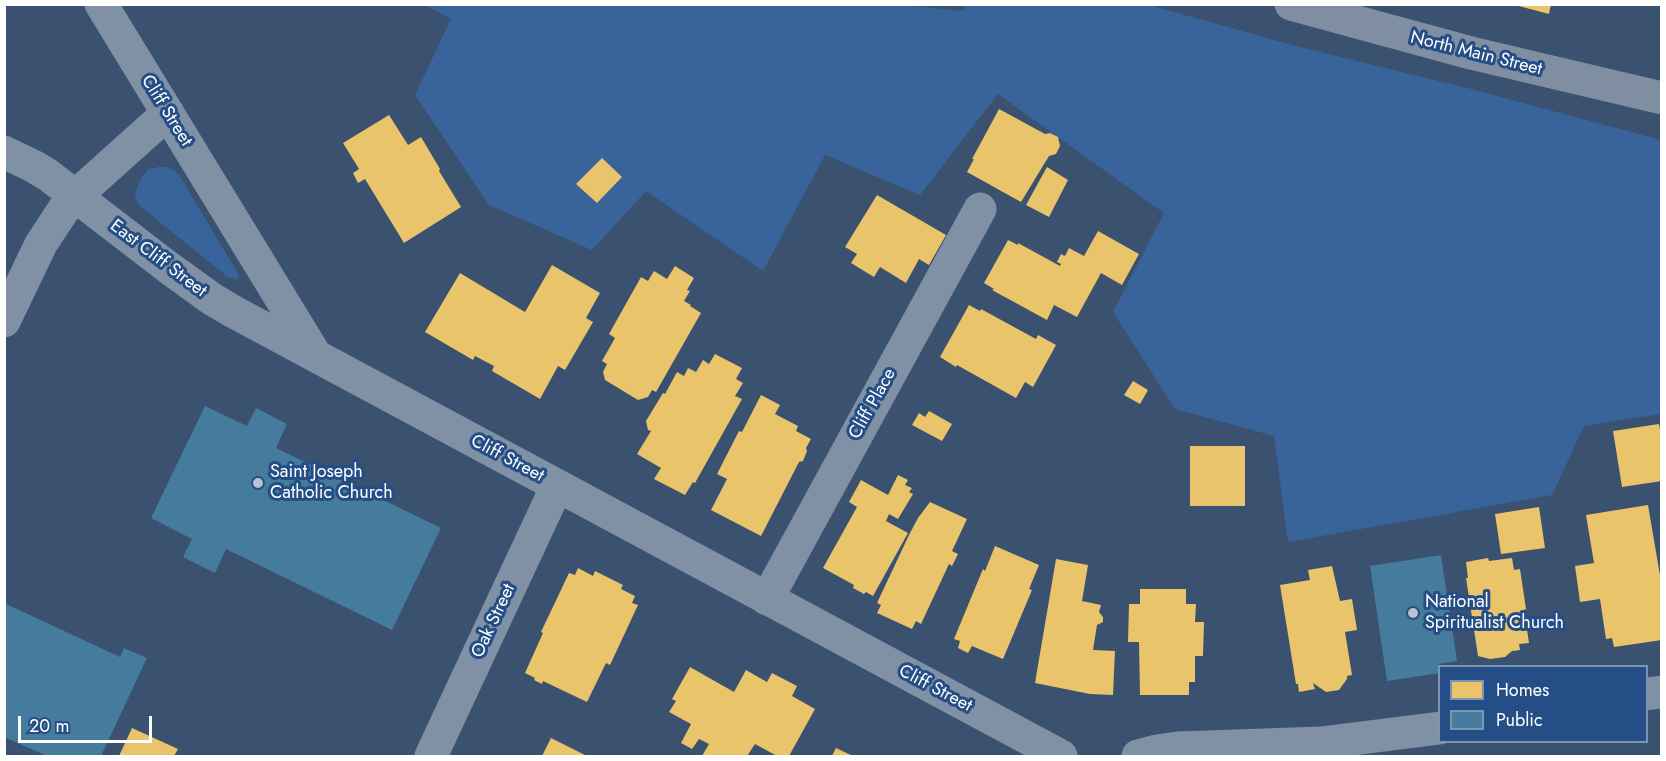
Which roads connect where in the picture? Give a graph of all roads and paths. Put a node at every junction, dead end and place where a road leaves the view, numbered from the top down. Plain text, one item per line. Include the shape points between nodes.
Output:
1 (101, 4) edge
2 (1291, 4) edge
3 (1662, 98) edge
4 (168, 113) junction
5 (4, 152) edge
6 (76, 196) junction
7 (980, 209) dead end
8 (4, 321) edge
9 (317, 358) junction
10 (557, 486) junction
11 (767, 599) junction
12 (1438, 728) edge
13 (1330, 750) edge
14 (431, 756) edge
15 (1061, 756) edge
16 (1138, 756) edge

1 - 4 street, Cliff Street
2 - 3 main road, North Main Street via 1551,73
4 - 6 street
4 - 9 street, Cliff Street
5 - 6 street, East Cliff Street via 33,166
6 - 8 street via 41,244
6 - 9 street, East Cliff Street via 198,289
7 - 11 street, Cliff Place
9 - 10 street, Cliff Street
10 - 11 street, Cliff Street
10 - 14 street, Oak Street
11 - 15 street, Cliff Street
12 - 13 street
13 - 16 street via 1178,748

